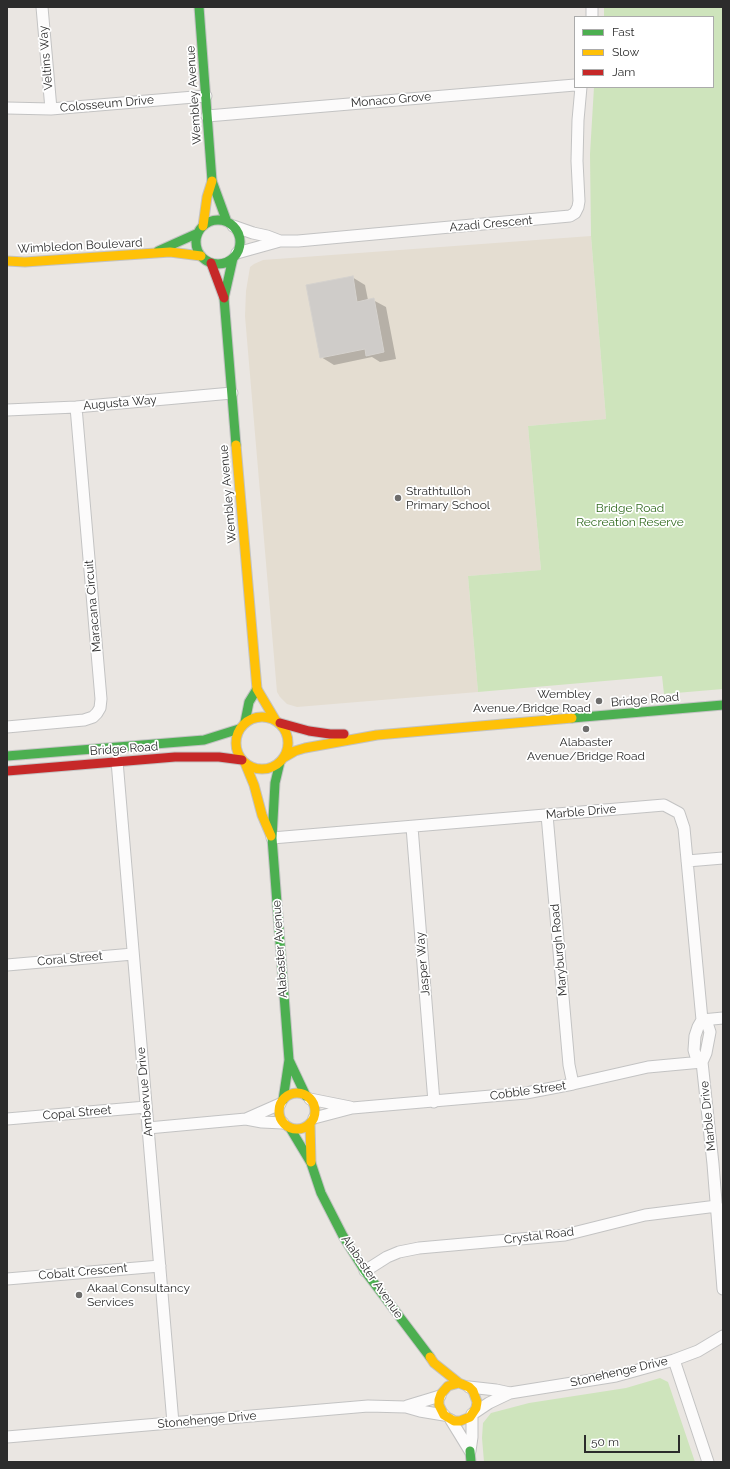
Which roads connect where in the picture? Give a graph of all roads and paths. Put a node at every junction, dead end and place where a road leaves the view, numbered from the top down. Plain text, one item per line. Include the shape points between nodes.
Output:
1 (42, 7) edge
2 (199, 7) edge
3 (574, 85) edge
4 (581, 88) edge
5 (206, 96) junction
6 (7, 108) edge
7 (51, 109) junction
8 (208, 116) junction
9 (212, 180) junction
10 (230, 224) junction
11 (200, 229) junction
12 (280, 241) junction
13 (154, 254) junction
14 (235, 255) junction
15 (201, 256) junction
16 (7, 261) edge
17 (211, 263) junction
18 (224, 298) junction
19 (232, 393) junction
20 (76, 407) junction
21 (7, 410) edge
22 (257, 689) junction
23 (723, 705) edge
24 (278, 722) junction
25 (242, 726) junction
26 (7, 727) edge
27 (377, 735) junction
28 (7, 756) edge
29 (281, 760) junction
30 (117, 761) junction
31 (243, 762) junction
32 (7, 771) edge
33 (547, 815) junction
34 (412, 827) junction
35 (272, 838) junction
36 (723, 858) edge
37 (687, 861) junction
38 (134, 954) junction
39 (7, 965) edge
40 (723, 1018) edge
41 (702, 1020) junction
42 (289, 1060) junction
43 (702, 1062) junction
44 (573, 1084) junction
45 (308, 1097) junction
46 (281, 1102) junction
47 (434, 1102) junction
48 (146, 1107) junction
49 (352, 1108) junction
50 (7, 1119) edge
51 (246, 1119) junction
52 (312, 1121) junction
53 (287, 1126) junction
54 (148, 1128) junction
55 (310, 1163) junction
56 (718, 1164) edge
57 (717, 1206) junction
58 (160, 1266) junction
59 (365, 1271) junction
60 (7, 1279) edge
61 (723, 1290) edge
62 (723, 1336) edge
63 (674, 1360) junction
64 (434, 1363) junction
65 (435, 1374) dead end
66 (438, 1384) dead end
67 (464, 1385) junction
68 (510, 1393) junction
69 (440, 1395) junction
70 (406, 1406) junction
71 (473, 1414) junction
72 (448, 1418) junction
73 (173, 1423) junction
74 (7, 1437) edge
75 (471, 1456) edge
76 (708, 1462) edge

1 - 7 street, Veltins Way
2 - 5 street, Wembley Avenue
3 - 8 street, Monaco Grove
4 - 12 street, Azadi Crescent via 577,161 579,201 575,213 570,216
5 - 7 street, Colosseum Drive
5 - 8 street, Wembley Avenue
6 - 7 street, Colosseum Drive
8 - 9 street, Wembley Avenue
9 - 10 street, Wembley Avenue
9 - 11 street, Wembley Avenue
10 - 11 street via 217,220
10 - 12 street, Azadi Crescent
10 - 14 street via 239,236 239,247
11 - 13 street, Wimbledon Boulevard
11 - 15 street via 196,245
12 - 14 street, Azadi Crescent
13 - 15 street, Wimbledon Boulevard via 170,252
13 - 16 street, Wimbledon Boulevard
14 - 17 street via 223,263
14 - 18 street, Wembley Avenue
15 - 17 street
17 - 18 street, Wembley Avenue
18 - 19 street, Wembley Avenue
19 - 20 street, Augusta Way
19 - 22 street, Wembley Avenue
20 - 21 street, Augusta Way
20 - 26 street, Maracana Circuit via 100,708 92,717 84,720
22 - 24 street, Wembley Avenue
22 - 25 street via 249,702
23 - 27 street, Bridge Road
24 - 25 street via 260,716 252,718
24 - 27 street, Bridge Road via 330,734
24 - 29 street via 284,729 288,744
25 - 28 street, Bridge Road via 204,740
25 - 31 street via 235,742 238,755
27 - 29 street, Bridge Road via 305,748
29 - 31 street via 266,768 251,767
29 - 35 street, Alabaster Avenue via 275,779
30 - 31 street, Bridge Road via 219,757
30 - 32 street, Bridge Road
30 - 38 street, Ambervue Drive
31 - 35 street, Alabaster Avenue via 254,784 262,815
33 - 34 street, Marble Drive
33 - 37 street, Marble Drive via 664,805 675,810 682,818
33 - 44 street, Maryburgh Road via 569,1065
34 - 35 street, Marble Drive
34 - 47 street, Jasper Way
35 - 42 street, Alabaster Avenue
36 - 37 street
37 - 41 street, Marble Drive
38 - 39 street, Coral Street
38 - 48 street, Ambervue Drive
40 - 41 street
41 - 43 street, Marble Drive via 695,1036 694,1050 696,1057
42 - 45 street, Alabaster Avenue
42 - 46 street, Alabaster Avenue
43 - 44 street, Cobble Street via 648,1067
43 - 56 street, Marble Drive
44 - 47 street, Cobble Street via 526,1093
45 - 46 street via 291,1094
45 - 49 street, Cobble Street
45 - 52 street via 314,1108
46 - 51 street
46 - 53 street via 279,1114
47 - 49 street, Cobble Street
48 - 50 street, Copal Street
48 - 54 street, Ambervue Drive
49 - 52 street, Cobble Street
51 - 53 street
51 - 54 street
52 - 53 street via 302,1128
52 - 55 street, Alabaster Avenue
53 - 55 street, Alabaster Avenue
54 - 58 street, Ambervue Drive
55 - 59 street, Alabaster Avenue via 340,1230
56 - 57 street, Marble Drive
57 - 59 street, Crystal Road via 646,1215 565,1235 419,1248 387,1257
57 - 61 street, Marble Drive
58 - 60 street, Cobalt Crescent
58 - 73 street, Ambervue Drive
59 - 64 street, Alabaster Avenue
62 - 63 street, Stonehenge Drive via 698,1351
63 - 68 street, Stonehenge Drive via 616,1376
63 - 76 street
64 - 65 street
64 - 67 street, Alabaster Avenue
66 - 69 street
67 - 68 street, Stonehenge Drive
67 - 69 street via 448,1386
67 - 71 street via 476,1396
68 - 71 street, Stonehenge Drive
69 - 70 street, Stonehenge Drive
69 - 72 street via 439,1405
70 - 72 street, Stonehenge Drive
70 - 73 street, Stonehenge Drive via 368,1406
71 - 72 street via 460,1421
71 - 75 street
72 - 75 street
73 - 74 street, Stonehenge Drive

